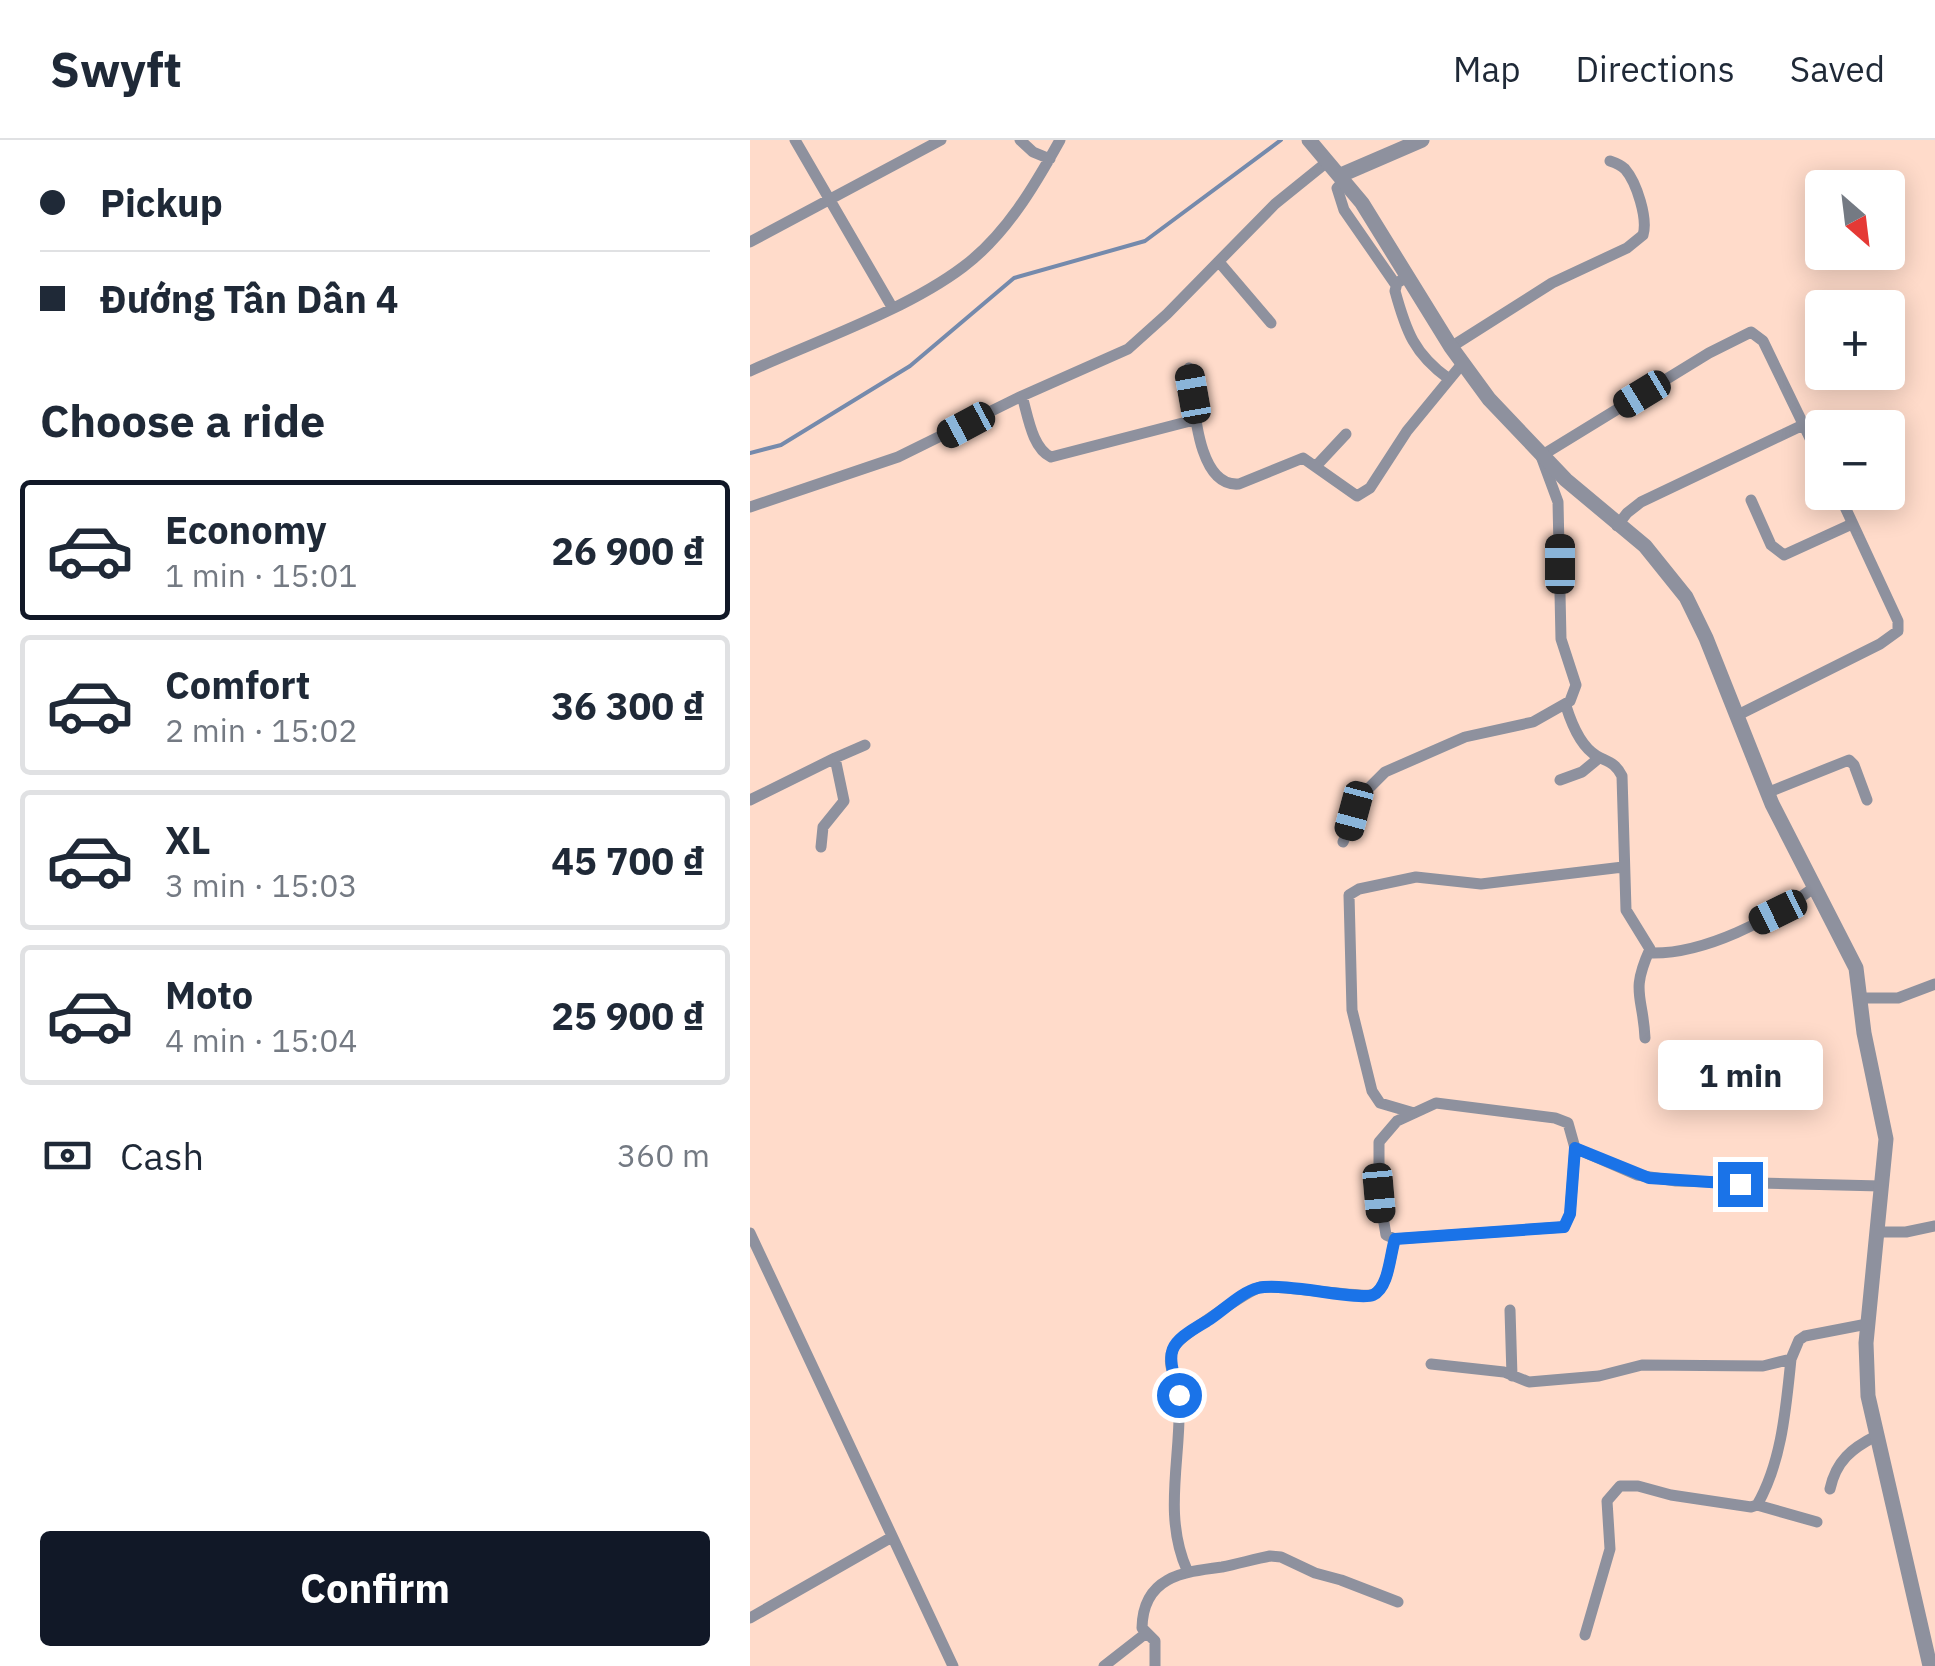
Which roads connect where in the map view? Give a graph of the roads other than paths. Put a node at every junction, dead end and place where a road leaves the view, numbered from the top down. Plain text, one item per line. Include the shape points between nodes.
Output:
1 (795, 140) edge
2 (942, 140) edge
3 (1020, 140) edge
4 (1060, 140) edge
5 (1309, 140) edge
6 (1422, 140) edge
7 (1050, 159) junction
8 (1610, 161) dead end
9 (1327, 162) junction
10 (1342, 177) junction
11 (830, 200) junction
12 (750, 242) edge
13 (1219, 262) junction
14 (1402, 281) junction
15 (892, 307) junction
16 (1272, 324) dead end
17 (1451, 347) junction
18 (1462, 364) junction
19 (1189, 368) dead end
20 (750, 371) edge
21 (1449, 379) junction
22 (1022, 396) junction
23 (1198, 420) junction
24 (1803, 425) junction
25 (1805, 429) edge
26 (1346, 434) dead end
27 (1542, 456) junction
28 (1317, 465) junction
29 (1751, 500) dead end
30 (750, 506) edge
31 (1846, 510) edge
32 (1852, 524) junction
33 (1617, 526) junction
34 (1566, 706) junction
35 (1738, 715) junction
36 (865, 745) dead end
37 (835, 758) junction
38 (1600, 758) junction
39 (1560, 780) dead end
40 (1769, 792) junction
41 (750, 800) edge
42 (1867, 800) dead end
43 (1343, 842) dead end
44 (821, 848) dead end
45 (1624, 867) junction
46 (1815, 886) junction
47 (1649, 953) junction
48 (1935, 984) edge
49 (1861, 998) junction
50 (1645, 1038) dead end
51 (1414, 1113) junction
52 (1575, 1148) junction
53 (1881, 1186) junction
54 (1935, 1226) edge
55 (1877, 1232) junction
56 (750, 1233) edge
57 (1395, 1239) junction
58 (1510, 1310) dead end
59 (1867, 1324) junction
60 (1791, 1358) junction
61 (1430, 1364) dead end
62 (1512, 1376) junction
63 (1876, 1436) junction
64 (1830, 1489) dead end
65 (1757, 1505) junction
66 (1817, 1522) dead end
67 (892, 1537) junction
68 (1187, 1570) junction
69 (1398, 1602) dead end
70 (750, 1618) edge
71 (1145, 1634) junction
72 (1585, 1635) dead end
73 (953, 1666) edge
74 (1104, 1666) edge
75 (1154, 1666) edge
76 (1930, 1666) edge

1 - 11 street
2 - 11 street
3 - 7 street
4 - 7 street
5 - 9 street
6 - 10 street
7 - 15 street via 1021,204 964,266
8 - 17 street via 1630,178 1645,219 1643,236
9 - 10 street
9 - 13 street
10 - 14 street
11 - 12 street
11 - 15 street
13 - 16 street
13 - 22 street via 1128,349
14 - 17 street
14 - 21 street via 1395,294 1415,348
15 - 20 street
17 - 18 street
18 - 21 street
18 - 27 street
19 - 23 street
21 - 28 street via 1364,495 1354,496
22 - 23 street via 1036,442 1052,457
22 - 30 street via 898,457
23 - 28 street via 1205,459 1222,482 1240,484 1296,458
24 - 25 street
24 - 27 street via 1763,341 1751,332
24 - 33 street via 1641,502
26 - 28 street
27 - 33 street
27 - 34 street via 1558,502 1562,638 1576,685
29 - 32 street via 1771,544 1784,555
31 - 32 street
32 - 35 street via 1898,631
33 - 35 street via 1646,546 1686,597
34 - 38 street via 1583,742
34 - 43 street via 1521,726 1465,737 1385,772 1365,792
35 - 40 street
36 - 37 street
37 - 41 street
37 - 44 street via 844,801 823,828
38 - 39 street
38 - 45 street via 1622,776
40 - 42 street via 1848,760
40 - 46 street
45 - 47 street via 1626,910
45 - 51 street via 1482,884 1416,877 1349,896 1352,1010 1372,1092 1380,1103
46 - 47 street via 1737,932
46 - 49 street via 1853,960
47 - 50 street via 1640,967 1638,994
48 - 49 street via 1898,998
49 - 53 street via 1886,1139
51 - 52 street via 1436,1103 1563,1120
51 - 57 street via 1379,1142 1381,1216 1386,1235
52 - 53 street via 1676,1182
52 - 57 street via 1564,1227
53 - 55 street
54 - 55 street
55 - 59 street
56 - 67 street
57 - 68 street via 1377,1294 1256,1288 1175,1345 1169,1365 1179,1395 1174,1520
58 - 62 street
59 - 60 street via 1805,1336
59 - 63 street
60 - 62 street via 1764,1366 1642,1365 1552,1381
60 - 65 street via 1783,1428
61 - 62 street
63 - 64 street via 1846,1454
63 - 76 street
65 - 66 street
65 - 72 street via 1620,1486 1607,1502 1610,1549
67 - 70 street
67 - 73 street
68 - 69 street via 1281,1557
68 - 71 street via 1145,1601
71 - 74 street
71 - 75 street via 1155,1641

